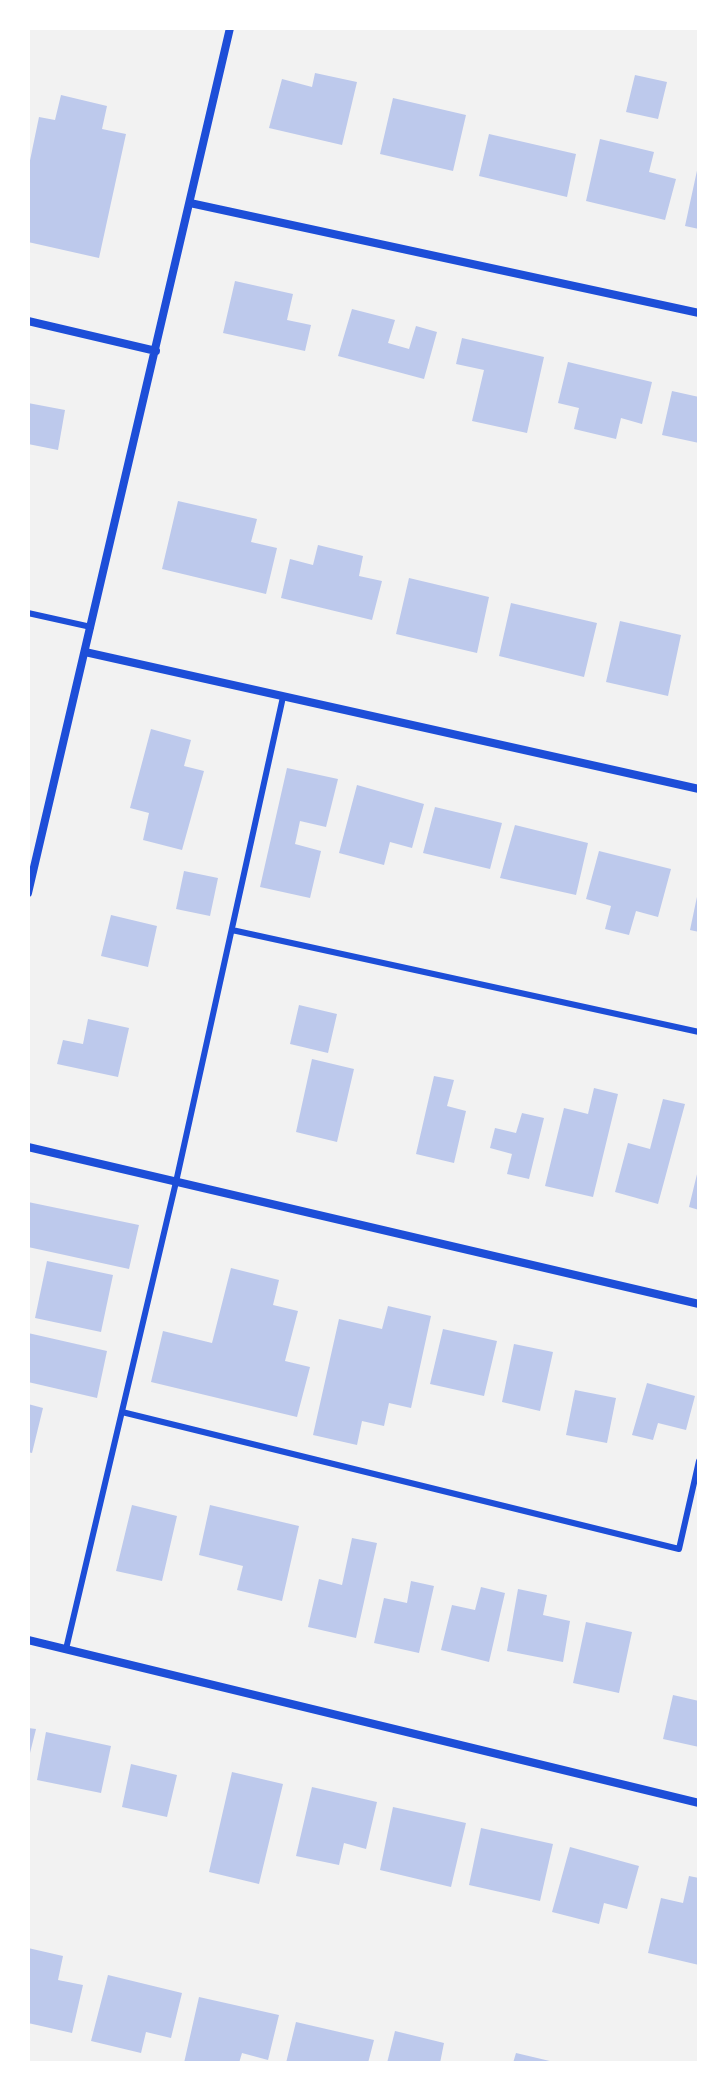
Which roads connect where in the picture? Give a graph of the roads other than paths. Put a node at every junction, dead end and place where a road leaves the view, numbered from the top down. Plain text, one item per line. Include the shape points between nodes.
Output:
1 (230, 28) edge
2 (190, 203) junction
3 (699, 313) edge
4 (28, 321) edge
5 (156, 351) junction
6 (28, 613) edge
7 (91, 627) junction
8 (85, 652) junction
9 (283, 697) junction
10 (699, 789) edge
11 (28, 892) edge
12 (232, 930) junction
13 (699, 1032) edge
14 (28, 1147) edge
15 (176, 1182) junction
16 (699, 1304) edge
17 (122, 1412) junction
18 (699, 1461) edge
19 (28, 1640) edge
20 (66, 1649) junction
21 (699, 1803) edge

1 - 2 street
2 - 3 street
2 - 5 street
4 - 5 street
5 - 7 street
6 - 7 lane
7 - 8 street
8 - 9 street
8 - 11 street
9 - 10 street
9 - 12 lane
12 - 13 lane
12 - 15 lane
14 - 15 street
15 - 16 street
15 - 17 lane
17 - 18 lane via 679,1549
17 - 20 lane
19 - 20 street
20 - 21 street

